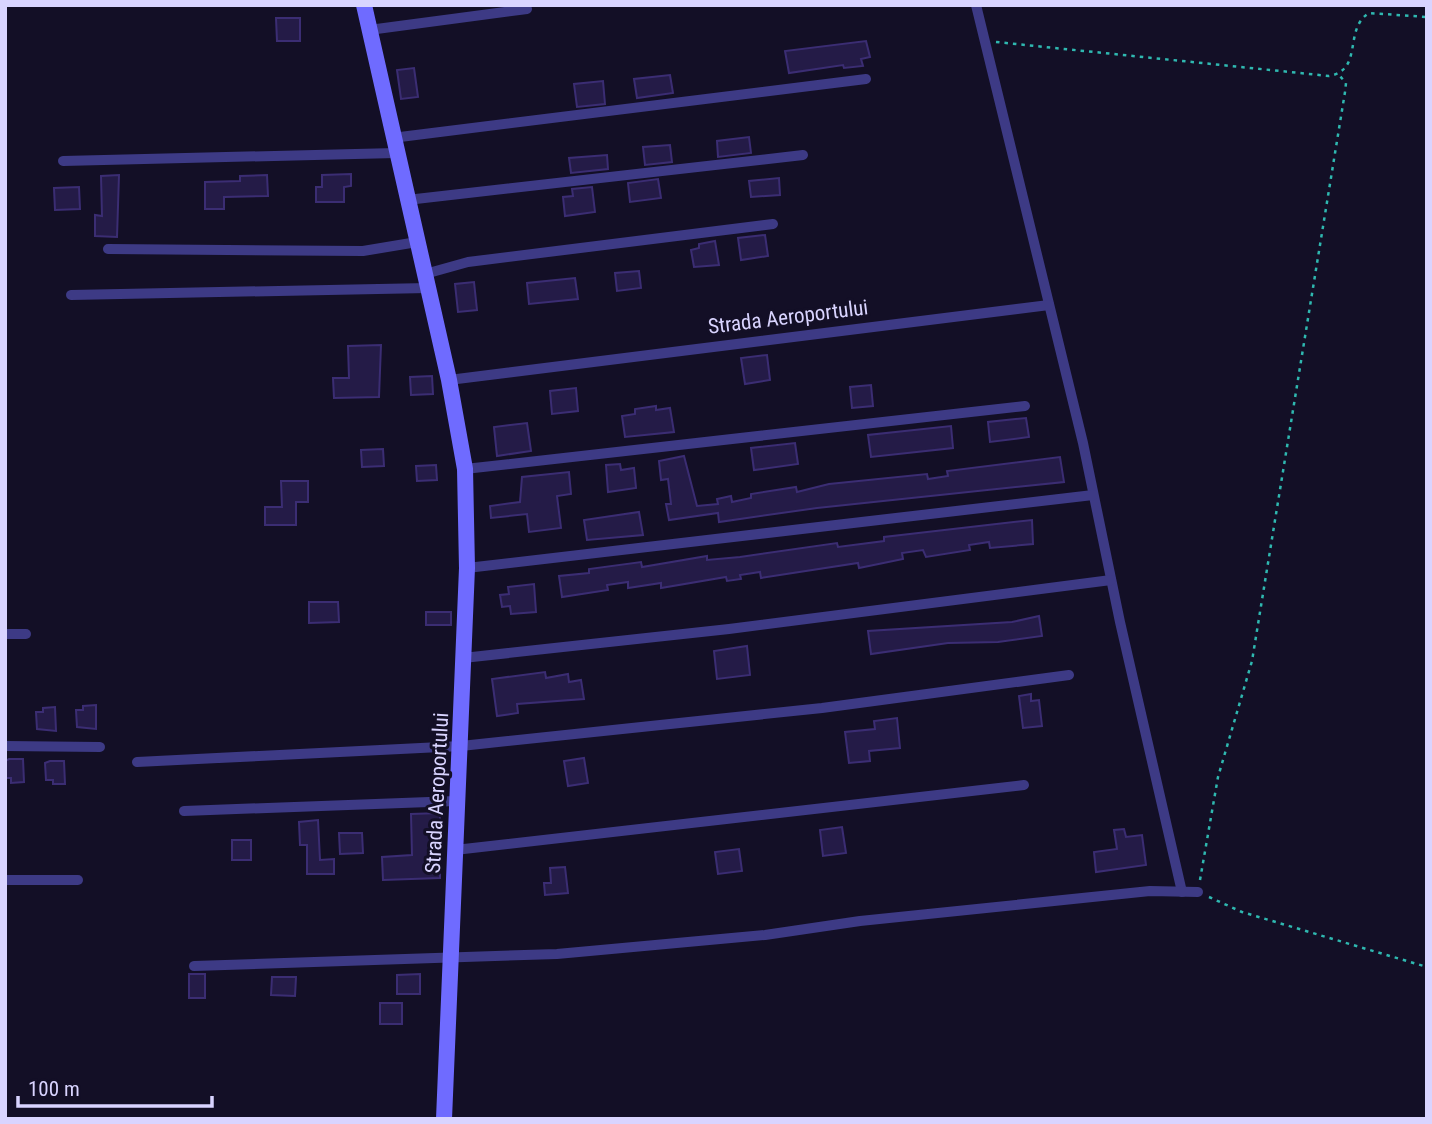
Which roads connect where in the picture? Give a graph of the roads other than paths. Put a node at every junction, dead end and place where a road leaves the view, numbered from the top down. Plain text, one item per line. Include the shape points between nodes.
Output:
1 (364, 5) edge
2 (976, 5) edge
3 (527, 9) dead end
4 (369, 30) junction
5 (866, 79) dead end
6 (394, 145) junction
7 (803, 156) dead end
8 (63, 161) dead end
9 (407, 200) junction
10 (773, 224) dead end
11 (417, 242) junction
12 (108, 248) dead end
13 (426, 281) junction
14 (71, 295) dead end
15 (1049, 305) junction
16 (449, 380) junction
17 (1025, 406) dead end
18 (465, 469) junction
19 (1093, 495) junction
20 (467, 568) junction
21 (1111, 580) junction
22 (5, 634) edge
23 (26, 634) dead end
24 (463, 658) junction
25 (1069, 676) dead end
26 (5, 746) edge
27 (461, 746) junction
28 (100, 747) dead end
29 (137, 762) dead end
30 (1024, 785) dead end
31 (456, 801) junction
32 (184, 811) dead end
33 (455, 850) junction
34 (5, 880) edge
35 (78, 880) dead end
36 (1182, 892) junction
37 (1198, 892) road end
38 (451, 960) junction
39 (194, 967) dead end
40 (444, 1119) edge

1 - 4 street, Strada Aeroportului
2 - 15 street
3 - 4 street
4 - 6 street, Strada Aeroportului
5 - 6 street
6 - 8 street
6 - 9 street, Strada Aeroportului
7 - 9 street
9 - 11 street, Strada Aeroportului
10 - 13 street via 468,262
11 - 12 street via 363,251
11 - 13 street, Strada Aeroportului
13 - 14 street
13 - 16 street, Strada Aeroportului
15 - 16 street, Strada Aeroportului
15 - 19 street
16 - 18 street, Strada Aeroportului
17 - 18 street
18 - 20 street, Strada Aeroportului
19 - 20 street
19 - 21 street
20 - 24 street, Strada Aeroportului
21 - 24 street
21 - 36 street
22 - 23 street
24 - 27 street, Strada Aeroportului
25 - 27 street via 822,708
26 - 28 street
27 - 29 street
27 - 31 street, Strada Aeroportului
30 - 33 street
31 - 32 street
31 - 33 street, Strada Aeroportului
33 - 38 street, Strada Aeroportului
34 - 35 street
36 - 37 street
36 - 38 street via 1150,891 765,935
38 - 39 street
38 - 40 street, Strada Aeroportului

